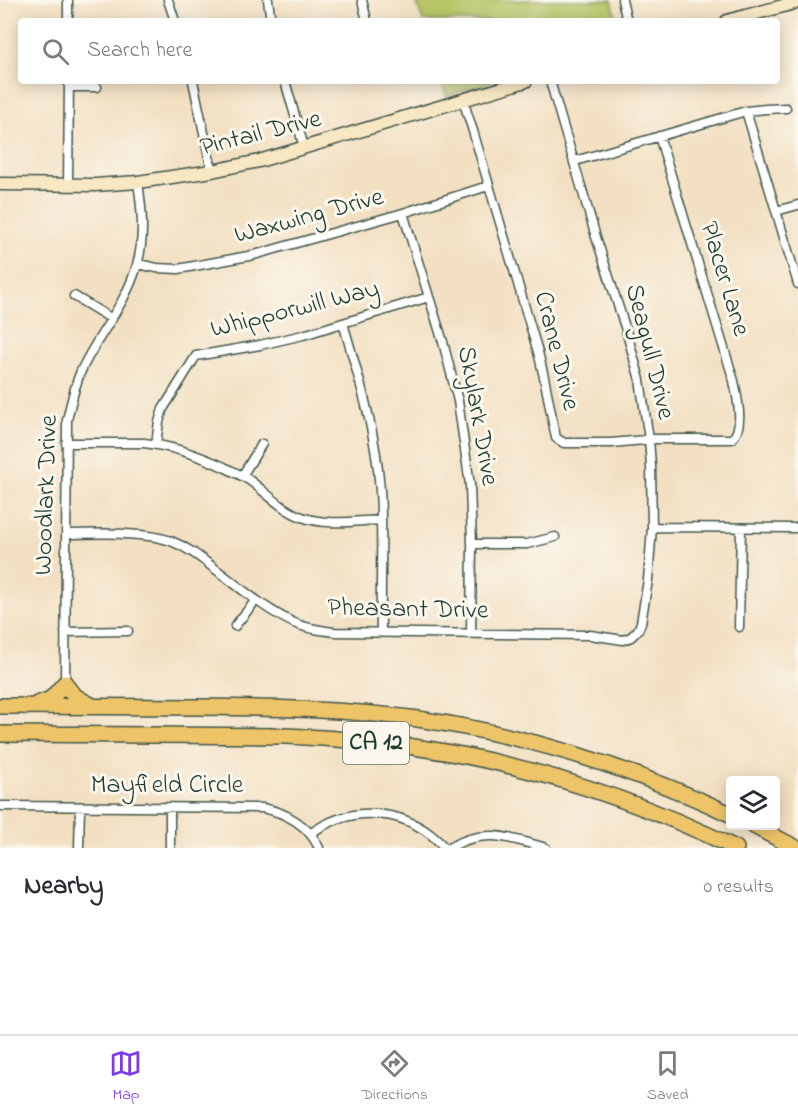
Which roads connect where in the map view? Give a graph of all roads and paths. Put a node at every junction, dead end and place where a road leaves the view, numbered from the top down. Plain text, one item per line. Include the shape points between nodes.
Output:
1 (68, 0) edge
2 (168, 0) edge
3 (268, 0) edge
4 (362, 0) edge
5 (622, 0) edge
6 (798, 2) edge
7 (68, 18) edge
8 (174, 18) edge
9 (271, 18) edge
10 (366, 18) edge
11 (626, 18) edge
12 (739, 18) edge
13 (69, 84) edge
14 (194, 84) edge
15 (286, 84) edge
16 (516, 84) edge
17 (551, 84) edge
18 (97, 87) dead end
19 (463, 100) junction
20 (786, 108) dead end
21 (746, 111) junction
22 (659, 136) junction
23 (304, 147) junction
24 (575, 161) junction
25 (212, 171) junction
26 (138, 182) junction
27 (0, 184) edge
28 (68, 185) junction
29 (488, 186) junction
30 (798, 205) edge
31 (776, 212) junction
32 (403, 213) junction
33 (138, 264) junction
34 (798, 284) edge
35 (74, 296) dead end
36 (429, 297) junction
37 (112, 319) junction
38 (343, 323) junction
39 (735, 436) joint
40 (649, 439) junction
41 (66, 443) junction
42 (156, 444) junction
43 (262, 444) dead end
44 (242, 476) junction
45 (381, 520) junction
46 (652, 527) junction
47 (741, 528) junction
48 (798, 528) edge
49 (66, 534) junction
50 (555, 537) dead end
51 (472, 544) junction
52 (256, 600) junction
53 (235, 626) dead end
54 (739, 627) dead end
55 (128, 631) dead end
56 (65, 632) junction
57 (381, 632) junction
58 (471, 633) junction
59 (631, 638) joint
60 (65, 683) junction
61 (0, 706) edge
62 (32, 706) junction
63 (95, 707) junction
64 (0, 734) edge
65 (0, 806) edge
66 (80, 807) junction
67 (170, 807) junction
68 (726, 812) edge
69 (763, 830) edge
70 (310, 834) junction
71 (542, 847) edge
72 (79, 848) edge
73 (170, 848) edge
74 (319, 848) edge
75 (447, 848) edge
76 (736, 848) edge
77 (796, 848) edge

1 - 7 street
2 - 8 street
3 - 9 street
4 - 10 street
5 - 11 street
6 - 12 street
13 - 18 street
13 - 28 street
14 - 25 street
15 - 23 street
16 - 19 street, Pintail Drive
17 - 24 street, Seagull Drive
19 - 23 street, Pintail Drive
19 - 29 street, Crane Drive
20 - 21 street
21 - 22 street
21 - 31 street
22 - 24 street
22 - 39 street, Placer Lane via 734,381 739,417
23 - 25 street, Pintail Drive
24 - 40 street, Seagull Drive via 640,380
25 - 26 street, Pintail Drive
26 - 28 street, Pintail Drive
26 - 33 street, Woodlark Drive via 142,237
27 - 28 street, Pintail Drive
29 - 32 street, Waxwing Drive
29 - 40 street, Crane Drive via 538,352 556,438 564,443
30 - 31 street
31 - 34 street
32 - 33 street, Waxwing Drive via 213,264 178,269
32 - 36 street, Skylark Drive
33 - 37 street, Woodlark Drive
35 - 37 street
36 - 38 street, Whipporwill Way
36 - 51 street, Skylark Drive via 458,400 470,485
37 - 41 street, Woodlark Drive via 81,372 69,411
38 - 42 street, Whipporwill Way via 260,345 196,356 163,409
38 - 45 street via 371,427
39 - 40 street, Crane Drive
40 - 46 street, Seagull Drive
41 - 42 street
41 - 49 street, Woodlark Drive
42 - 44 street via 198,455
43 - 44 street
44 - 45 street via 303,518 330,522
45 - 57 street
46 - 47 street
46 - 59 street, Seagull Drive via 641,623
47 - 48 street
47 - 54 street
49 - 52 street, Pheasant Drive via 143,535 170,541 189,549
49 - 56 street, Woodlark Drive
50 - 51 street via 527,544
51 - 58 street, Skylark Drive
52 - 53 street
52 - 57 street, Pheasant Drive via 296,624 314,629
55 - 56 street
56 - 60 street, Woodlark Drive
57 - 58 street, Pheasant Drive
58 - 59 street, Pheasant Drive
60 - 62 highway via 51,699
60 - 63 highway via 74,696
61 - 62 highway, CA 12
62 - 63 highway, CA 12
63 - 68 highway, CA 12 via 297,708 456,725 612,766
64 - 76 highway, CA 12 via 287,736 416,747 550,776 687,825
65 - 66 street, Mayfield Circle
66 - 67 street, Mayfield Circle
66 - 72 street
67 - 70 street, Mayfield Circle via 273,810 288,816
67 - 73 street
69 - 77 highway
70 - 74 street, Mayfield Circle
70 - 75 street via 335,820 382,814 412,823
71 - 75 street via 489,835

